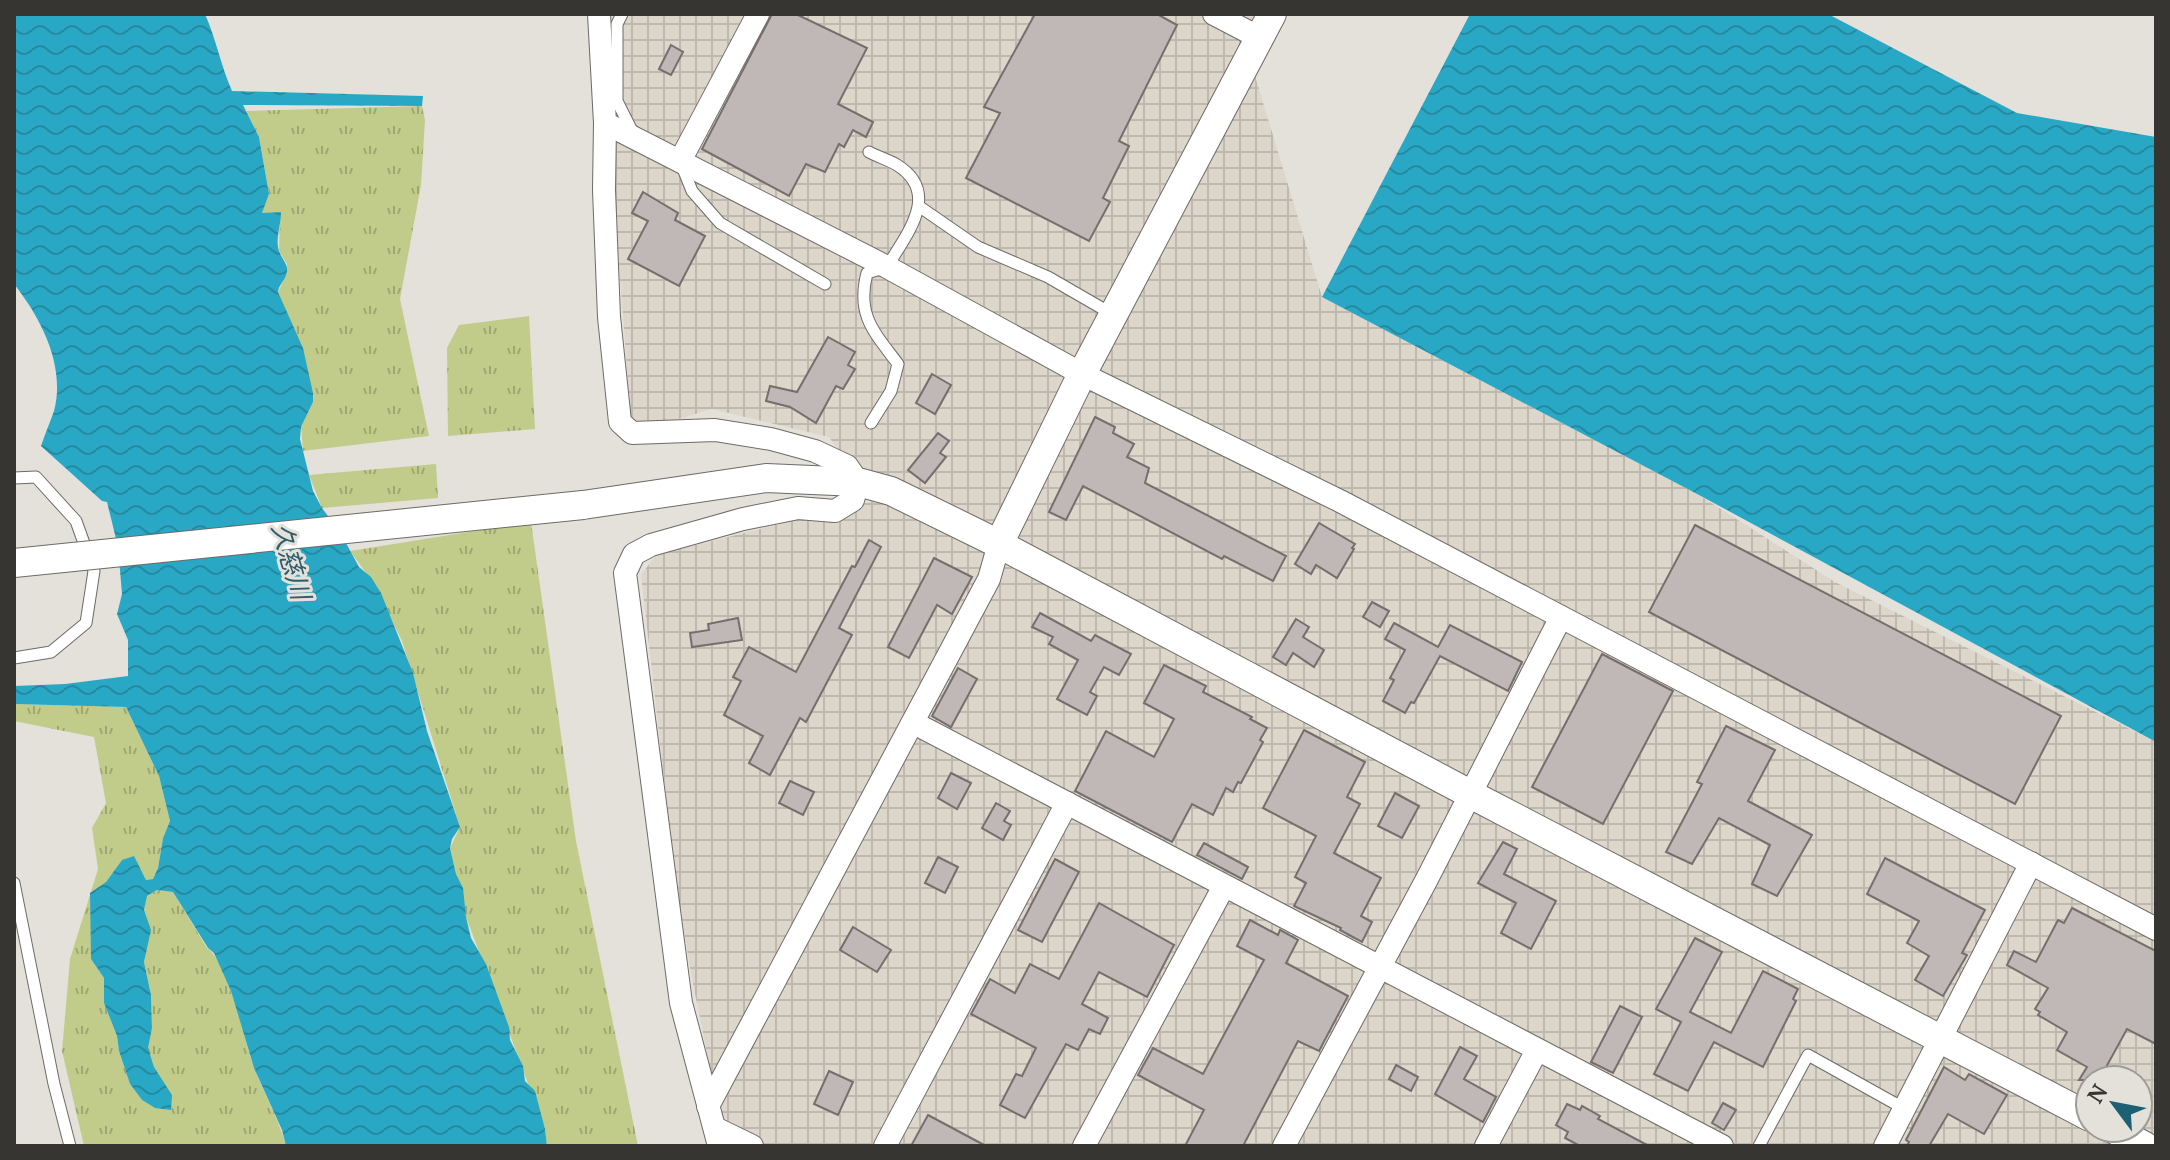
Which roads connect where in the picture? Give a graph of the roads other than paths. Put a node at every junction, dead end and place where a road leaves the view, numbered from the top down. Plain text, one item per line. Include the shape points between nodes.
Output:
1 (599, 14) edge
2 (622, 14) edge
3 (758, 14) edge
4 (1214, 14) edge
5 (1266, 26) edge
6 (605, 123) junction
7 (636, 139) junction
8 (869, 152) dead end
9 (680, 161) junction
10 (920, 207) junction
11 (887, 267) junction
12 (825, 284) dead end
13 (1113, 314) junction
14 (1082, 374) junction
15 (871, 423) dead end
16 (14, 478) edge
17 (858, 482) junction
18 (999, 544) junction
19 (14, 563) edge
20 (1561, 617) junction
21 (14, 658) edge
22 (914, 723) junction
23 (1472, 795) junction
24 (1067, 803) junction
25 (2031, 863) junction
26 (14, 883) edge
27 (1224, 886) junction
28 (2156, 929) edge
29 (1380, 968) junction
30 (1941, 1039) junction
31 (1537, 1050) junction
32 (708, 1106) junction
33 (1905, 1109) junction
34 (2074, 1109) edge
35 (717, 1137) edge
36 (1689, 1138) edge
37 (70, 1146) edge
38 (752, 1146) edge
39 (885, 1146) edge
40 (1084, 1146) edge
41 (1284, 1146) edge
42 (1486, 1146) edge
43 (1722, 1146) edge
44 (1759, 1146) edge
45 (1885, 1146) edge

1 - 6 street
2 - 7 lane via 617,24 617,101
3 - 9 street
4 - 5 street
5 - 13 street
6 - 7 street
6 - 17 street via 609,317 620,422 632,433 715,430 771,439 847,466
7 - 9 street
8 - 10 lane via 899,166 918,187
9 - 11 street
9 - 12 lane via 692,191 720,223
10 - 11 lane
10 - 13 lane via 978,247 1048,277
11 - 14 street
11 - 15 lane via 867,273 862,294 868,324 898,364 891,391
13 - 14 street
14 - 18 street
14 - 20 street
16 - 21 lane via 36,477 76,521 94,571 86,623 51,652
17 - 18 street via 891,491
17 - 19 street, bridge via 766,478 583,505
17 - 32 street via 853,500 835,511 798,508 651,545 634,554 625,573 681,1003
18 - 22 street via 989,579
18 - 23 street
20 - 23 street
20 - 25 street
22 - 24 street
22 - 32 street
23 - 29 street
23 - 30 street
24 - 27 street
24 - 39 street
25 - 28 street
25 - 30 street
26 - 37 lane
27 - 29 street
27 - 40 street
29 - 31 street
29 - 41 street
30 - 33 street
30 - 34 street
31 - 36 street
31 - 42 street
32 - 35 street
33 - 44 lane via 1808,1055
33 - 45 street
35 - 38 street
36 - 43 street

